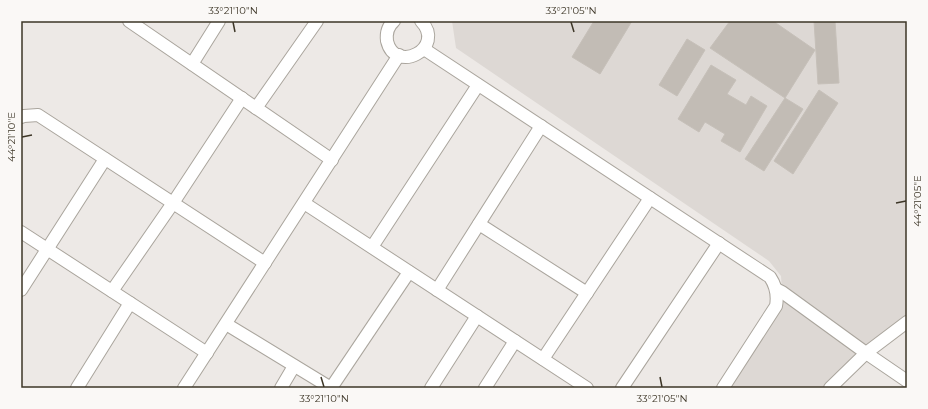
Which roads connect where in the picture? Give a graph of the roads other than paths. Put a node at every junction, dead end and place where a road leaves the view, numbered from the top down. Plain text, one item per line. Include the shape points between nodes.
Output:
1 (129, 21) edge
2 (219, 21) edge
3 (316, 21) edge
4 (421, 21) edge
5 (389, 23) edge
6 (424, 49) junction
7 (399, 55) junction
8 (192, 64) junction
9 (478, 85) junction
10 (242, 98) junction
11 (256, 108) junction
12 (21, 117) edge
13 (541, 126) junction
14 (105, 159) junction
15 (332, 160) junction
16 (650, 198) junction
17 (173, 203) junction
18 (304, 203) junction
19 (479, 224) junction
20 (21, 232) edge
21 (719, 243) junction
22 (372, 247) junction
23 (47, 249) junction
24 (265, 263) junction
25 (409, 272) junction
26 (776, 289) junction
27 (21, 290) edge
28 (437, 290) junction
29 (112, 291) junction
30 (587, 292) junction
31 (130, 303) junction
32 (477, 316) junction
33 (907, 322) edge
34 (226, 324) junction
35 (515, 341) junction
36 (207, 353) junction
37 (866, 353) junction
38 (543, 359) junction
39 (294, 366) junction
40 (907, 381) edge
41 (581, 386) edge
42 (77, 388) edge
43 (184, 388) edge
44 (281, 388) edge
45 (331, 388) edge
46 (431, 388) edge
47 (485, 388) edge
48 (622, 388) edge
49 (723, 388) edge
50 (830, 388) edge

1 - 8 street
2 - 8 street
3 - 11 street
4 - 6 street via 428,34
5 - 7 street via 388,42 393,52
6 - 7 street via 414,56
6 - 9 street
7 - 15 street
8 - 10 street
9 - 13 street
9 - 22 street
10 - 11 street
10 - 17 street
11 - 15 street
12 - 14 street via 38,115
13 - 16 street
13 - 19 street
14 - 17 street
14 - 23 street
15 - 18 street
16 - 21 street
16 - 30 street
17 - 24 street
17 - 29 street
18 - 22 street
18 - 24 street
19 - 28 street
19 - 30 street
20 - 23 street
21 - 26 street via 765,274
21 - 48 street
22 - 25 street
23 - 27 street
23 - 29 street
24 - 34 street
25 - 28 street
25 - 45 street
26 - 37 street
26 - 49 street via 777,300 773,312
28 - 32 street
29 - 31 street
30 - 38 street
31 - 36 street
31 - 42 street
32 - 35 street
32 - 46 street
33 - 37 street
34 - 36 street
34 - 39 street
35 - 38 street
35 - 47 street
36 - 43 street
37 - 40 street
37 - 50 street
38 - 41 street
39 - 44 street
39 - 45 street

